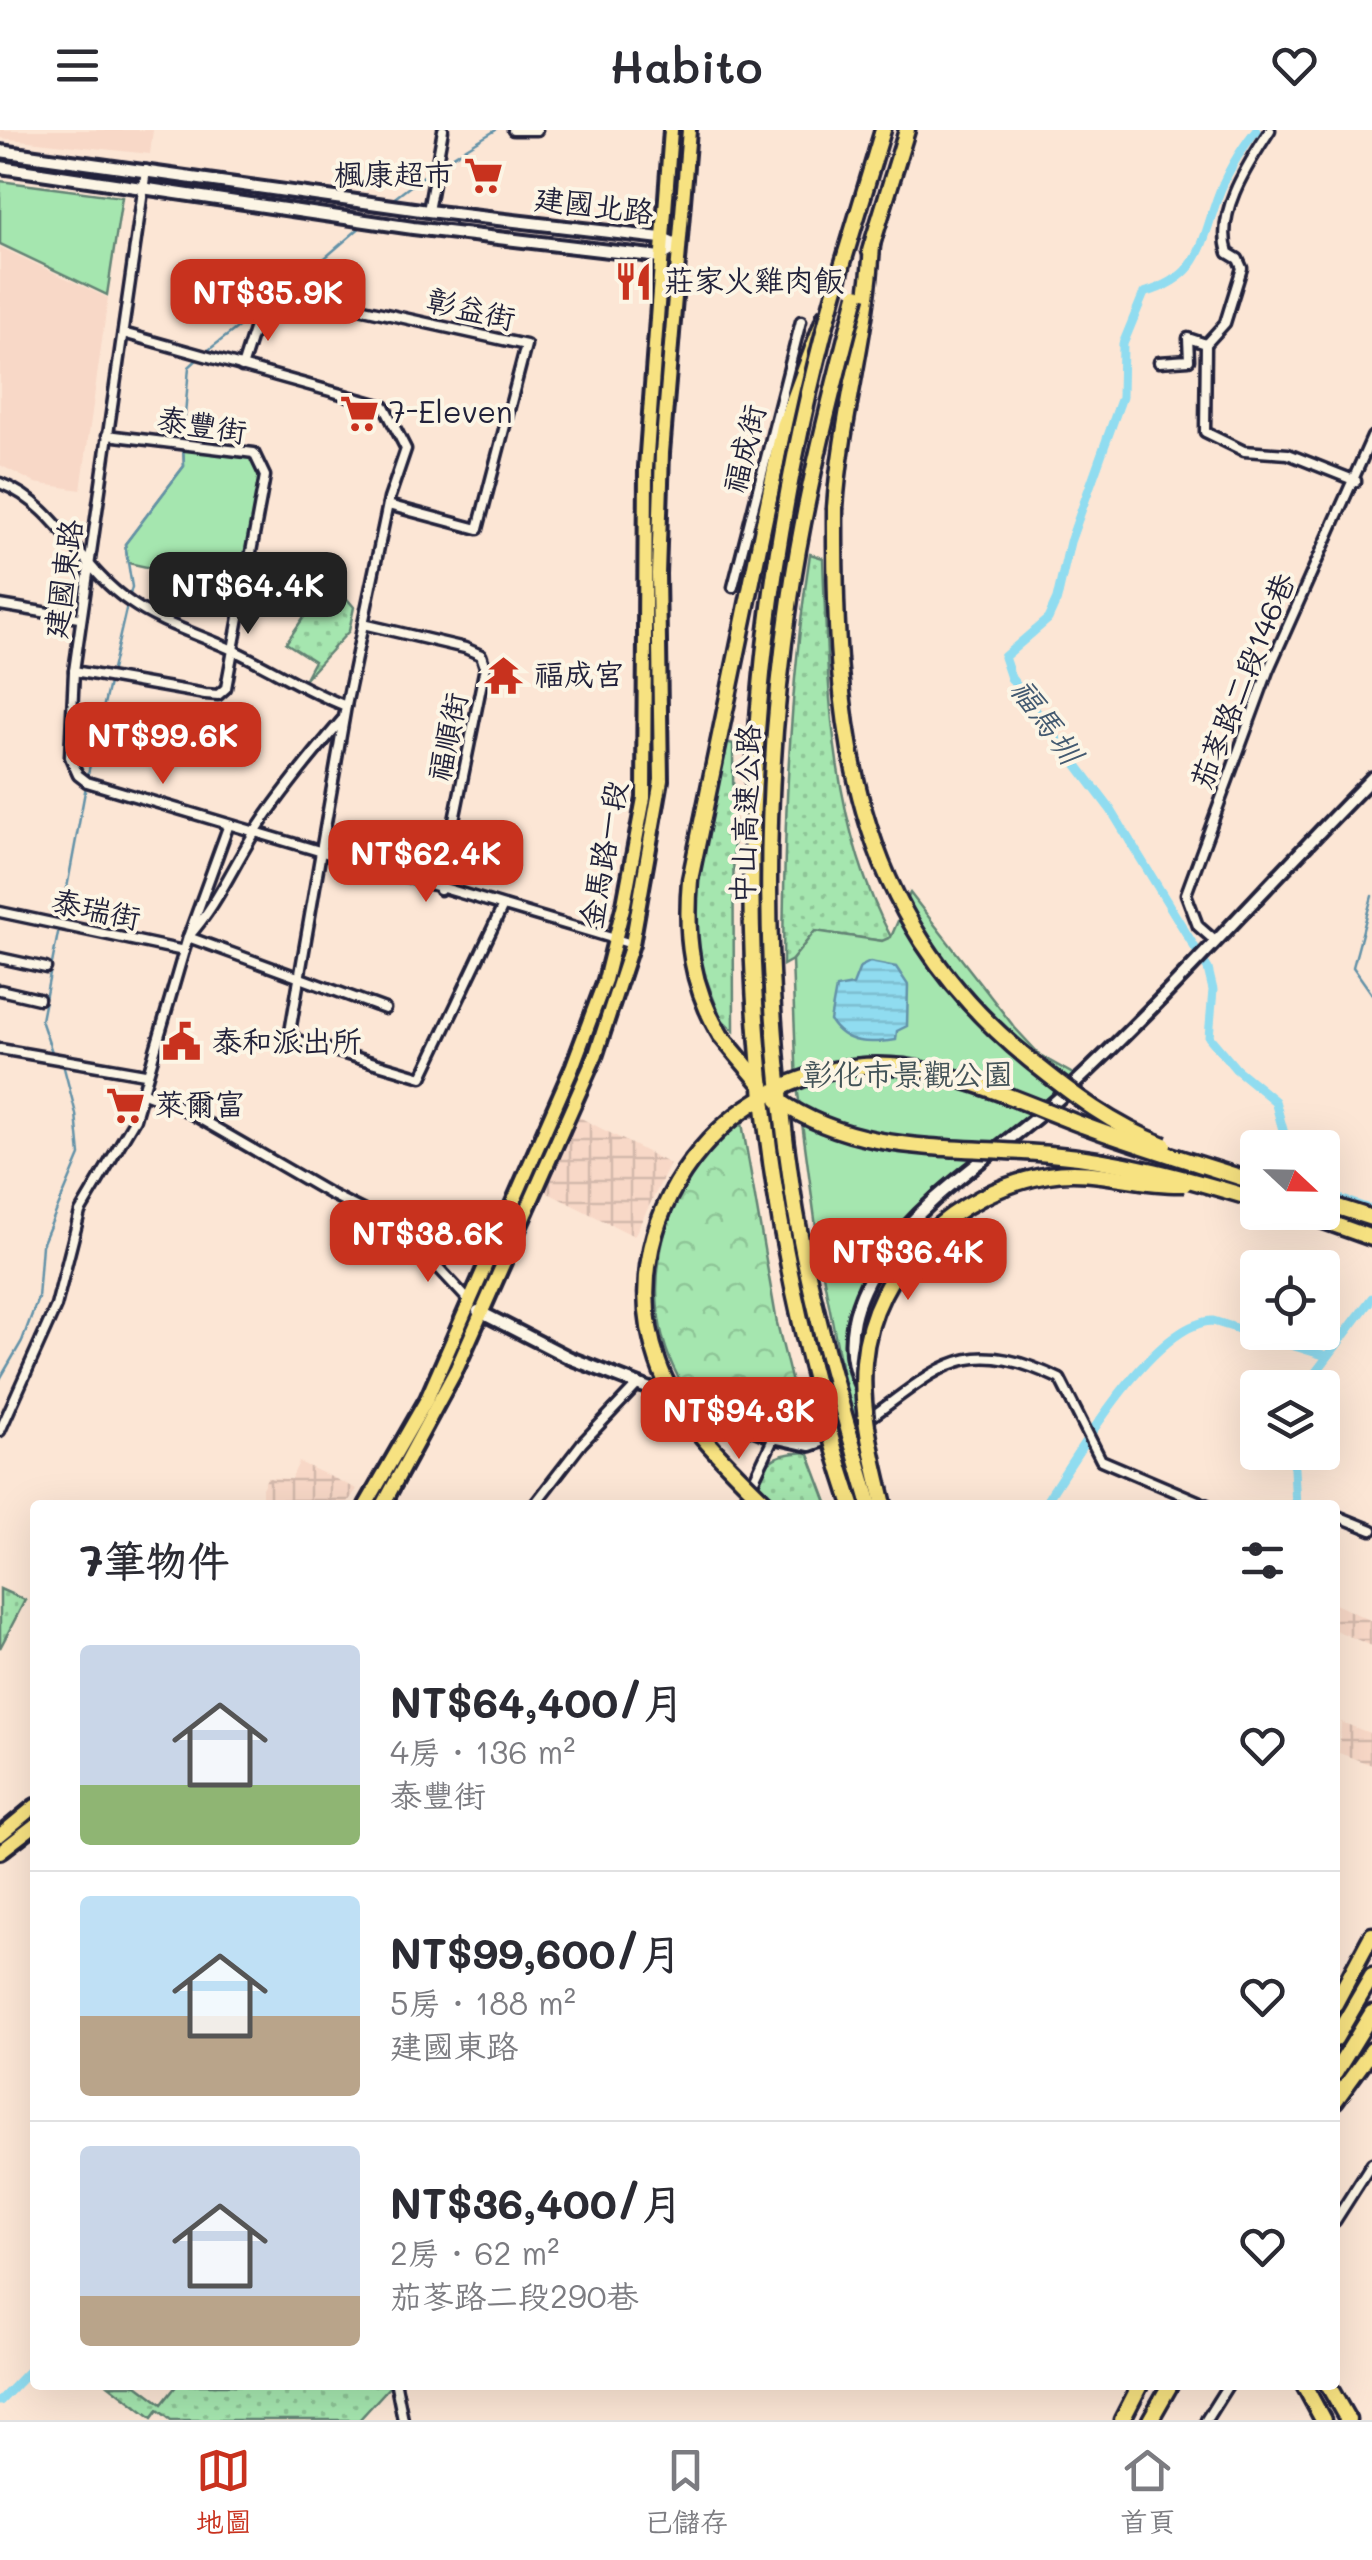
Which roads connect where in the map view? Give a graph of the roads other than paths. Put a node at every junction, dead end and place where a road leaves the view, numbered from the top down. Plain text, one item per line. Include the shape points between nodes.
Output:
1 (443, 130) edge
2 (513, 130) edge
3 (537, 130) edge
4 (671, 130) edge
5 (689, 130) edge
6 (883, 130) edge
7 (907, 130) edge
8 (1270, 130) edge
9 (0, 151) edge
10 (0, 166) edge
11 (146, 170) junction
12 (146, 187) junction
13 (428, 212) junction
14 (661, 238) junction
15 (678, 246) junction
16 (872, 246) junction
17 (660, 257) junction
18 (833, 298) junction
19 (801, 321) dead end
20 (123, 333) junction
21 (1206, 344) junction
22 (1159, 362) dead end
23 (242, 367) junction
24 (107, 435) junction
25 (1372, 437) edge
26 (1356, 481) junction
27 (0, 483) edge
28 (388, 506) junction
29 (90, 564) junction
30 (733, 587) dead end
31 (0, 605) edge
32 (79, 618) junction
33 (362, 624) junction
34 (234, 650) junction
35 (74, 671) junction
36 (345, 711) junction
37 (1372, 778) edge
38 (228, 828) junction
39 (254, 834) junction
40 (320, 852) junction
41 (440, 890) junction
42 (502, 908) junction
43 (0, 912) edge
44 (188, 937) junction
45 (1214, 940) junction
46 (616, 941) junction
47 (632, 944) junction
48 (184, 950) junction
49 (0, 958) edge
50 (46, 968) dead end
51 (299, 975) junction
52 (0, 990) edge
53 (38, 999) dead end
54 (386, 1009) dead end
55 (0, 1049) edge
56 (145, 1074) junction
57 (141, 1092) junction
58 (1240, 1176) edge
59 (1240, 1177) edge
60 (1198, 1183) junction
61 (1240, 1195) edge
62 (1340, 1208) edge
63 (961, 1216) dead end
64 (1372, 1218) edge
65 (1340, 1227) edge
66 (1372, 1238) edge
67 (470, 1302) junction
68 (481, 1314) junction
69 (638, 1384) junction
70 (865, 1394) junction
71 (867, 1423) junction
72 (0, 1431) edge
73 (774, 1437) junction
74 (369, 1500) edge
75 (386, 1500) edge
76 (538, 1500) edge
77 (744, 1500) edge
78 (763, 1500) edge
79 (851, 1500) edge
80 (869, 1500) edge
81 (883, 1500) edge
82 (1194, 1500) edge
83 (1340, 1518) edge
84 (1372, 1530) edge
85 (30, 1810) edge
86 (30, 1829) edge
87 (0, 1835) edge
88 (0, 1852) edge
89 (1372, 1935) edge
90 (1372, 1976) edge
91 (1340, 1995) edge
92 (1372, 2013) edge
93 (1340, 2030) edge
94 (1372, 2050) edge
95 (1340, 2066) edge
96 (1340, 2094) edge
97 (1372, 2164) edge
98 (1340, 2213) edge
99 (397, 2390) edge
100 (1137, 2390) edge
101 (1167, 2390) edge
102 (1225, 2390) edge
103 (1307, 2390) edge
104 (1331, 2390) edge
105 (403, 2420) edge
106 (1122, 2420) edge
107 (1150, 2420) edge
108 (1206, 2420) edge
109 (1324, 2420) edge
110 (1348, 2420) edge

1 - 13 street
2 - 3 street
4 - 14 main road, 金馬路一段
5 - 15 main road, 金馬路一段
6 - 18 highway, 中山高速公路, bridge
7 - 16 highway, 中山高速公路
8 - 21 street via 1244,169 1229,215 1224,240 1238,259 1241,278 1225,323
9 - 11 street, 建國北路
10 - 12 street, 建國北路
11 - 12 street, 建國東路
11 - 13 street, 建國北路
12 - 17 street, 建國北路
12 - 20 street, 建國東路
13 - 14 street, 建國北路
14 - 15 street, 建國北路
14 - 17 main road, 金馬路一段
15 - 17 street, 建國北路
15 - 47 main road, 金馬路一段 via 658,570 660,792
16 - 58 highway, bridge via 835,508 836,639 851,768 883,872 909,922 970,1007 1120,1127
16 - 80 highway, 中山高速公路, bridge via 831,396 790,597 771,782 770,924 792,1189 828,1358
17 - 46 main road, 金馬路一段 via 644,518 644,798
18 - 60 highway, bridge via 784,426 695,842 687,916 703,1002 731,1050 775,1097 849,1135 889,1144 1105,1160
18 - 79 highway, 中山高速公路, bridge via 791,474 764,630 750,858 752,1008 779,1222 808,1357
19 - 30 street, 福成街
20 - 23 street
20 - 24 street, 建國東路
21 - 22 street via 1188,338 1189,360
21 - 26 street via 1205,432 1244,451 1288,454
23 - 28 street via 384,406 406,449
23 - 28 street, 彰益街 via 258,307 266,292 278,290 526,345 478,529
24 - 29 street, 建國東路
24 - 34 street, 泰豐街 via 254,453 262,462 265,476
25 - 26 street, 茄苳路二段146巷
26 - 45 street, 茄苳路二段146巷 via 1268,671 1186,894 1198,926
27 - 29 street via 45,510
28 - 33 street
29 - 32 street, 建國東路
29 - 34 street via 130,603
31 - 32 street
32 - 35 street, 建國東路
33 - 36 street
33 - 41 street, 福順街 via 466,648 480,654 485,666
34 - 35 street, 泰豐街 via 226,688 218,695
34 - 36 street
35 - 38 street, 建國東路 via 68,743 85,781
36 - 39 street
36 - 40 street
37 - 45 street
38 - 39 street, 建國東路
38 - 44 street
39 - 40 street, 建國東路
39 - 44 street
40 - 41 street, 建國東路
40 - 51 street
41 - 42 street, 建國東路
42 - 46 street, 建國東路
42 - 51 street via 422,1077 296,1040 290,1032
43 - 48 street, 泰瑞街
44 - 48 street
44 - 51 street
45 - 70 street via 1045,1112 905,1226 864,1288 851,1324 853,1369
46 - 47 street, 建國東路
46 - 67 main road, 金馬路一段 via 572,1068
47 - 68 main road, 金馬路一段 via 596,1054
48 - 56 street
49 - 50 street
51 - 54 street
52 - 53 street
55 - 56 street
56 - 57 street
57 - 67 street via 424,1241 434,1263
57 - 72 street via 134,1119 80,1212 56,1306
59 - 78 highway, bridge via 974,1084 904,1067 872,1066 804,1080 746,1107 705,1142 673,1187 650,1251 646,1307 659,1366 687,1417
60 - 61 highway, bridge
60 - 81 highway, bridge via 1048,1175 979,1196 928,1234 885,1293 864,1359 867,1433
62 - 64 highway
63 - 70 street via 928,1240 884,1308 870,1339
65 - 66 highway
67 - 68 street
67 - 74 main road, 金馬路一段 via 413,1428
68 - 69 street
68 - 75 main road, 金馬路一段
69 - 73 street
69 - 76 street
70 - 71 street
71 - 73 street via 810,1444
71 - 82 street via 934,1372 977,1354 995,1355 1060,1379 1101,1460
73 - 77 street
83 - 84 street
85 - 87 main road
86 - 88 main road
89 - 91 highway
90 - 93 highway
92 - 95 highway
94 - 96 highway
97 - 98 street
99 - 105 street
100 - 106 highway
101 - 107 highway
102 - 108 street
103 - 109 highway
104 - 110 highway

